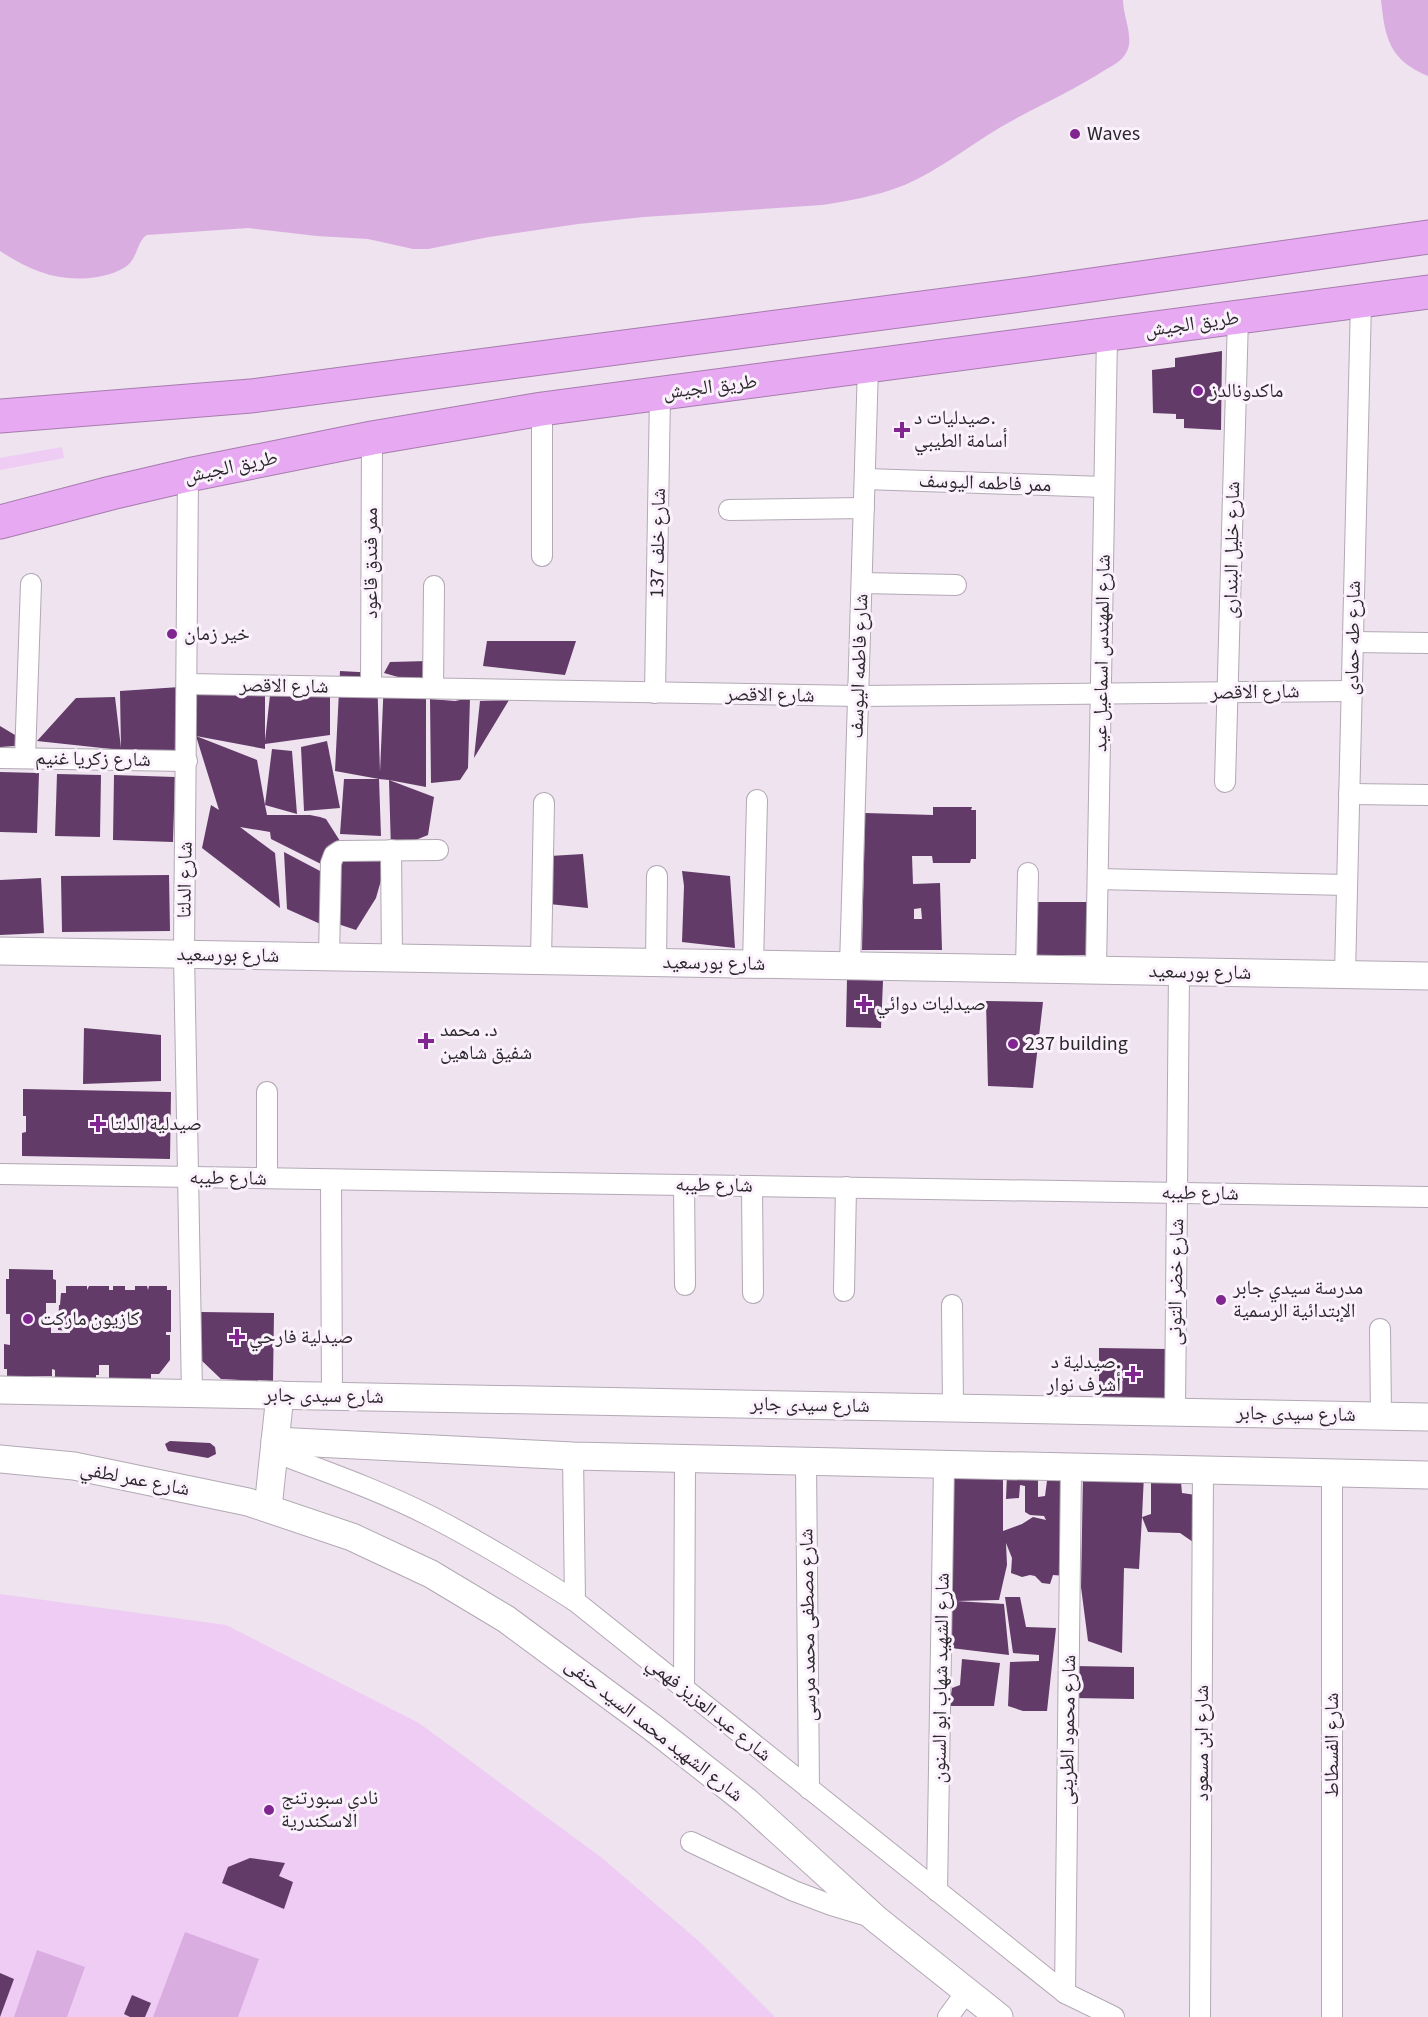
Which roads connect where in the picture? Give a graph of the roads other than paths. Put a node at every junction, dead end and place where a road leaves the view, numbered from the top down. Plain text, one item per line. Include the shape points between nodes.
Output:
1 (1428, 237) edge
2 (1428, 292) edge
3 (1361, 301) junction
4 (1238, 317) junction
5 (1107, 335) junction
6 (868, 366) junction
7 (660, 394) junction
8 (542, 409) junction
9 (50, 411) junction
10 (0, 417) edge
11 (0, 433) edge
12 (372, 438) junction
13 (188, 475) junction
14 (865, 479) junction
15 (1104, 487) junction
16 (0, 496) edge
17 (864, 508) junction
18 (46, 510) junction
19 (729, 510) dead end
20 (0, 522) edge
21 (542, 556) dead end
22 (862, 583) junction
23 (31, 584) dead end
24 (956, 585) dead end
25 (434, 586) dead end
26 (1353, 642) junction
27 (1428, 644) edge
28 (188, 684) junction
29 (371, 687) junction
30 (433, 688) junction
31 (1352, 691) junction
32 (655, 693) junction
33 (1228, 693) junction
34 (1101, 694) junction
35 (858, 696) junction
36 (0, 758) edge
37 (25, 758) junction
38 (186, 761) junction
39 (1225, 782) dead end
40 (1349, 794) junction
41 (1428, 795) edge
42 (757, 800) dead end
43 (544, 803) dead end
44 (391, 850) junction
45 (438, 850) dead end
46 (1028, 873) dead end
47 (657, 876) dead end
48 (1098, 879) junction
49 (1347, 885) junction
50 (0, 951) edge
51 (184, 954) junction
52 (329, 956) junction
53 (392, 958) junction
54 (540, 960) junction
55 (656, 962) junction
56 (753, 964) junction
57 (850, 966) junction
58 (1026, 969) junction
59 (1096, 970) junction
60 (1179, 971) junction
61 (1345, 974) junction
62 (1428, 976) edge
63 (267, 1092) dead end
64 (0, 1174) edge
65 (188, 1177) junction
66 (267, 1178) junction
67 (331, 1180) junction
68 (684, 1185) junction
69 (752, 1186) junction
70 (846, 1187) junction
71 (1177, 1193) junction
72 (1428, 1197) edge
73 (685, 1285) dead end
74 (843, 1291) dead end
75 (753, 1293) dead end
76 (952, 1305) dead end
77 (1380, 1329) dead end
78 (0, 1390) edge
79 (192, 1393) junction
80 (280, 1395) junction
81 (332, 1396) junction
82 (953, 1408) junction
83 (1175, 1412) junction
84 (1381, 1416) junction
85 (1428, 1417) edge
86 (275, 1447) junction
87 (573, 1456) junction
88 (0, 1459) edge
89 (685, 1459) junction
90 (806, 1462) junction
91 (944, 1465) junction
92 (1071, 1467) junction
93 (1203, 1470) junction
94 (1332, 1472) junction
95 (1428, 1475) edge
96 (268, 1508) junction
97 (575, 1601) junction
98 (684, 1688) junction
99 (809, 1789) junction
100 (691, 1842) dead end
101 (937, 1891) junction
102 (876, 1919) junction
103 (1065, 1993) junction
104 (970, 2004) edge
105 (948, 2017) edge
106 (999, 2017) edge
107 (1114, 2017) edge
108 (1200, 2017) edge
109 (1332, 2017) edge

1 - 9 highway via 262,395
2 - 3 highway, طريق الجيش
3 - 4 highway, طريق الجيش
3 - 26 street, شارع طه حمادى
4 - 5 highway, طريق الجيش
4 - 33 street, شارع خليل البندارى
5 - 6 highway, طريق الجيش
5 - 15 street, شارع المهندس اسماعيل عيد
6 - 7 highway, طريق الجيش
6 - 14 street, شارع فاطمه اليوسف
7 - 8 highway, طريق الجيش
7 - 32 street, شارع خلف 137
8 - 12 highway, طريق الجيش
8 - 21 street
9 - 10 highway
9 - 11 highway
12 - 13 highway, طريق الجيش
12 - 29 street, ممر فندق قاعود
13 - 18 highway, طريق الجيش
13 - 28 street, شارع الدلتا
14 - 15 street, ممر فاطمه اليوسف
14 - 17 street, شارع فاطمه اليوسف
15 - 34 street, شارع المهندس اسماعيل عيد
16 - 18 highway
17 - 19 street
17 - 22 street, شارع فاطمه اليوسف
18 - 20 highway, طريق الجيش
22 - 24 street
22 - 35 street, شارع فاطمه اليوسف
23 - 37 street
25 - 30 street
26 - 27 street
26 - 31 street, شارع طه حمادى
28 - 29 street, شارع الاقصر
28 - 38 street, شارع الدلتا
29 - 30 street, شارع الاقصر
30 - 32 street, شارع الاقصر
31 - 33 street, شارع الاقصر
31 - 40 street, شارع طه حمادى
32 - 35 street, شارع الاقصر
33 - 34 street, شارع الاقصر
33 - 39 street, شارع خليل البندارى
34 - 35 street, شارع الاقصر
34 - 48 street, شارع المهندس اسماعيل عيد
35 - 57 street, شارع فاطمه اليوسف
36 - 37 street, شارع زكريا غنيم
37 - 38 street, شارع زكريا غنيم
38 - 51 street, شارع الدلتا
40 - 41 street
40 - 49 street, شارع طه حمادى
42 - 56 street
43 - 54 street
44 - 45 street
44 - 52 street via 340,851 332,859
44 - 53 street
46 - 58 street
47 - 55 street
48 - 49 street
48 - 59 street, شارع المهندس اسماعيل عيد
49 - 61 street, شارع طه حمادى
50 - 51 street, شارع بورسعيد
51 - 52 street, شارع بورسعيد
51 - 65 street, شارع الدلتا
52 - 53 street, شارع بورسعيد
53 - 54 street, شارع بورسعيد
54 - 55 street, شارع بورسعيد
55 - 56 street, شارع بورسعيد
56 - 57 street, شارع بورسعيد
57 - 58 street, شارع بورسعيد
58 - 59 street, شارع بورسعيد
59 - 60 street, شارع بورسعيد
60 - 61 street, شارع بورسعيد
60 - 71 street, شارع خضر التونى
61 - 62 street, شارع بورسعيد
63 - 66 street
64 - 65 street, شارع طيبه
65 - 66 street, شارع طيبه
65 - 79 street, شارع الدلتا
66 - 67 street, شارع طيبه
67 - 68 street, شارع طيبه
67 - 81 street
68 - 69 street, شارع طيبه
68 - 73 street
69 - 70 street, شارع طيبه
69 - 75 street
70 - 71 street, شارع طيبه
70 - 74 street
71 - 72 street, شارع طيبه
71 - 83 street, شارع خضر التونى
76 - 82 street
77 - 84 street
78 - 79 street
79 - 80 street, شارع سيدى جابر
80 - 81 street, شارع سيدى جابر
80 - 86 street
81 - 82 street, شارع سيدى جابر
82 - 83 street, شارع سيدى جابر
83 - 84 street, شارع سيدى جابر
84 - 85 street, شارع سيدى جابر
86 - 87 street
86 - 96 street
86 - 97 street, شارع عبد العزيز فهمي via 430,1516
87 - 89 street
87 - 97 street
88 - 96 street, شارع عمر لطفي via 74,1466
89 - 90 street
89 - 98 street
90 - 91 street
90 - 99 street, شارع مصطفى محمد مرسى
91 - 92 street
91 - 101 street, شارع الشهيد شهاب ابو السنون
92 - 93 street
92 - 103 street, شارع محمود الطرينى
93 - 94 street
93 - 108 street, شارع ابن مسعود
94 - 95 street
94 - 109 street, شارع الفسطاط
96 - 102 street, شارع الشهيد محمد السيد حنفى via 352,1537 431,1574 506,1619 730,1788
97 - 98 street, شارع عبد العزيز فهمي
98 - 99 street, شارع عبد العزيز فهمي
99 - 101 street, شارع عبد العزيز فهمي
100 - 102 street via 794,1891
101 - 103 street, شارع عبد العزيز فهمي
102 - 104 street, شارع الشهيد محمد السيد حنفى
103 - 107 street, شارع عبد العزيز فهمي
104 - 105 street
104 - 106 street, شارع الشهيد محمد السيد حنفى

